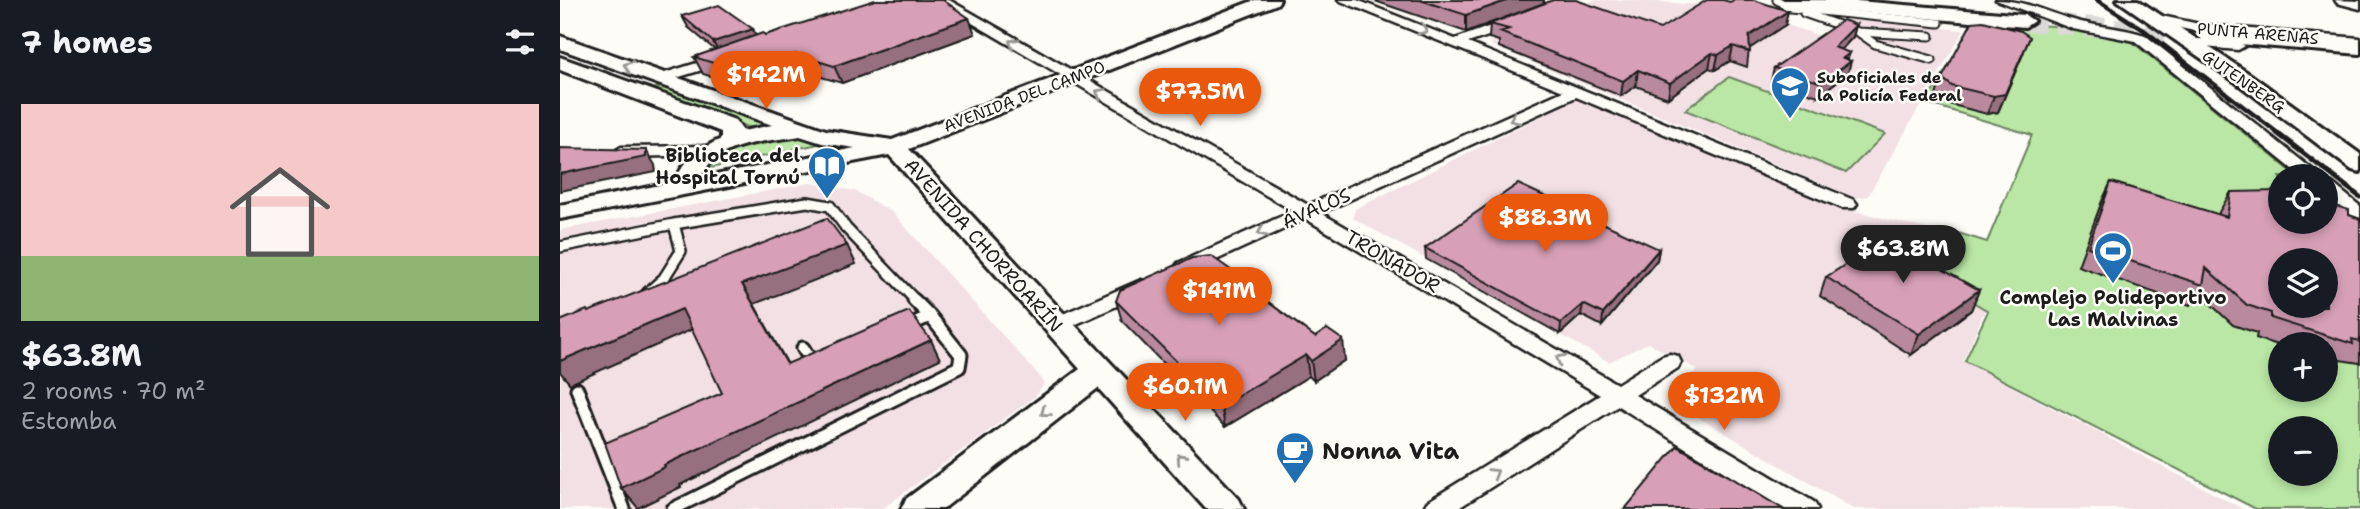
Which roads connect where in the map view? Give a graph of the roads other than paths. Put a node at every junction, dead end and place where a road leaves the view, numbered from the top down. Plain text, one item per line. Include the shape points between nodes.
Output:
1 (940, 0) edge
2 (1271, 0) edge
3 (1345, 0) edge
4 (1777, 0) edge
5 (2003, 0) edge
6 (2126, 0) edge
7 (2342, 0) edge
8 (1787, 4) edge
9 (2360, 5) edge
10 (1526, 19) edge
11 (2157, 19) junction
12 (2025, 21) tunnel mouth
13 (1939, 23) dead end
14 (1858, 32) junction
15 (1930, 36) dead end
16 (2210, 37) tunnel mouth
17 (2186, 41) junction
18 (2360, 42) edge
19 (1456, 43) junction
20 (2360, 48) edge
21 (562, 50) edge
22 (739, 54) edge
23 (2360, 55) edge
24 (1932, 60) dead end
25 (1073, 77) junction
26 (663, 78) junction
27 (631, 91) junction
28 (1576, 91) junction
29 (808, 130) junction
30 (722, 146) junction
31 (894, 147) junction
32 (602, 152) edge
33 (2297, 164) edge
34 (2360, 164) edge
35 (685, 187) junction
36 (2338, 197) edge
37 (1848, 204) dead end
38 (1309, 211) junction
39 (560, 212) edge
40 (2360, 215) edge
41 (674, 223) junction
42 (560, 247) edge
43 (636, 302) edge
44 (930, 316) junction
45 (1056, 325) junction
46 (892, 333) edge
47 (803, 348) dead end
48 (828, 362) edge
49 (1670, 362) dead end
50 (1099, 371) junction
51 (577, 388) dead end
52 (1619, 394) junction
53 (624, 509) edge
54 (673, 509) edge
55 (918, 509) edge
56 (1227, 509) edge
57 (1436, 509) edge
58 (1805, 509) edge

25 -> 1 street, TRONADOR
2 - 25 main road, AVENIDA DEL CAMPO
3 -> 19 street
4 - 8 lane
5 - 33 street, GUTENBERG via 2078,26 2146,41
6 - 11 street, GUTENBERG
7 - 9 street
8 - 12 main road
8 - 13 lane
8 - 14 lane
10 - 19 street
11 - 17 street, GUTENBERG
11 - 18 street, PUNTA ARENAS via 2204,29
14 - 15 lane
14 - 24 lane via 1875,44
16 - 20 main road, PUNTA ARENAS
17 - 23 street, PUNTA ARENAS
17 - 34 street, GUTENBERG
19 - 28 street
26 -> 21 main road, AVENIDA CHORROARÍN
21 - 27 main road, AVENIDA CHORROARÍN
22 - 26 street
25 - 31 main road, AVENIDA DEL CAMPO
38 -> 25 street, TRONADOR
26 - 27 main road
26 - 29 main road, AVENIDA CHORROARÍN
27 - 30 main road, AVENIDA CHORROARÍN via 727,125 732,131
28 - 37 street
28 -> 38 street, ÁVALOS
29 - 30 main road via 772,132
29 - 31 main road, AVENIDA CHORROARÍN via 839,140
30 - 32 street
30 - 35 main road via 696,163
31 - 35 main road, AVENIDA DEL CAMPO
31 - 45 main road, AVENIDA CHORROARÍN
35 - 39 main road, AVENIDA DEL CAMPO
36 - 40 street
38 -> 45 street, ÁVALOS
52 -> 38 street, TRONADOR
41 - 42 lane
41 - 43 lane via 681,251 664,278
41 - 44 lane via 807,202 830,206
44 - 46 lane
44 - 54 lane via 961,355 951,373
45 - 50 main road, AVENIDA CHORROARÍN
47 - 48 lane via 815,368
49 - 52 street
50 -> 55 main road
56 -> 50 main road, AVENIDA CHORROARÍN
51 - 53 lane
57 -> 52 street
52 - 58 street, TRONADOR

